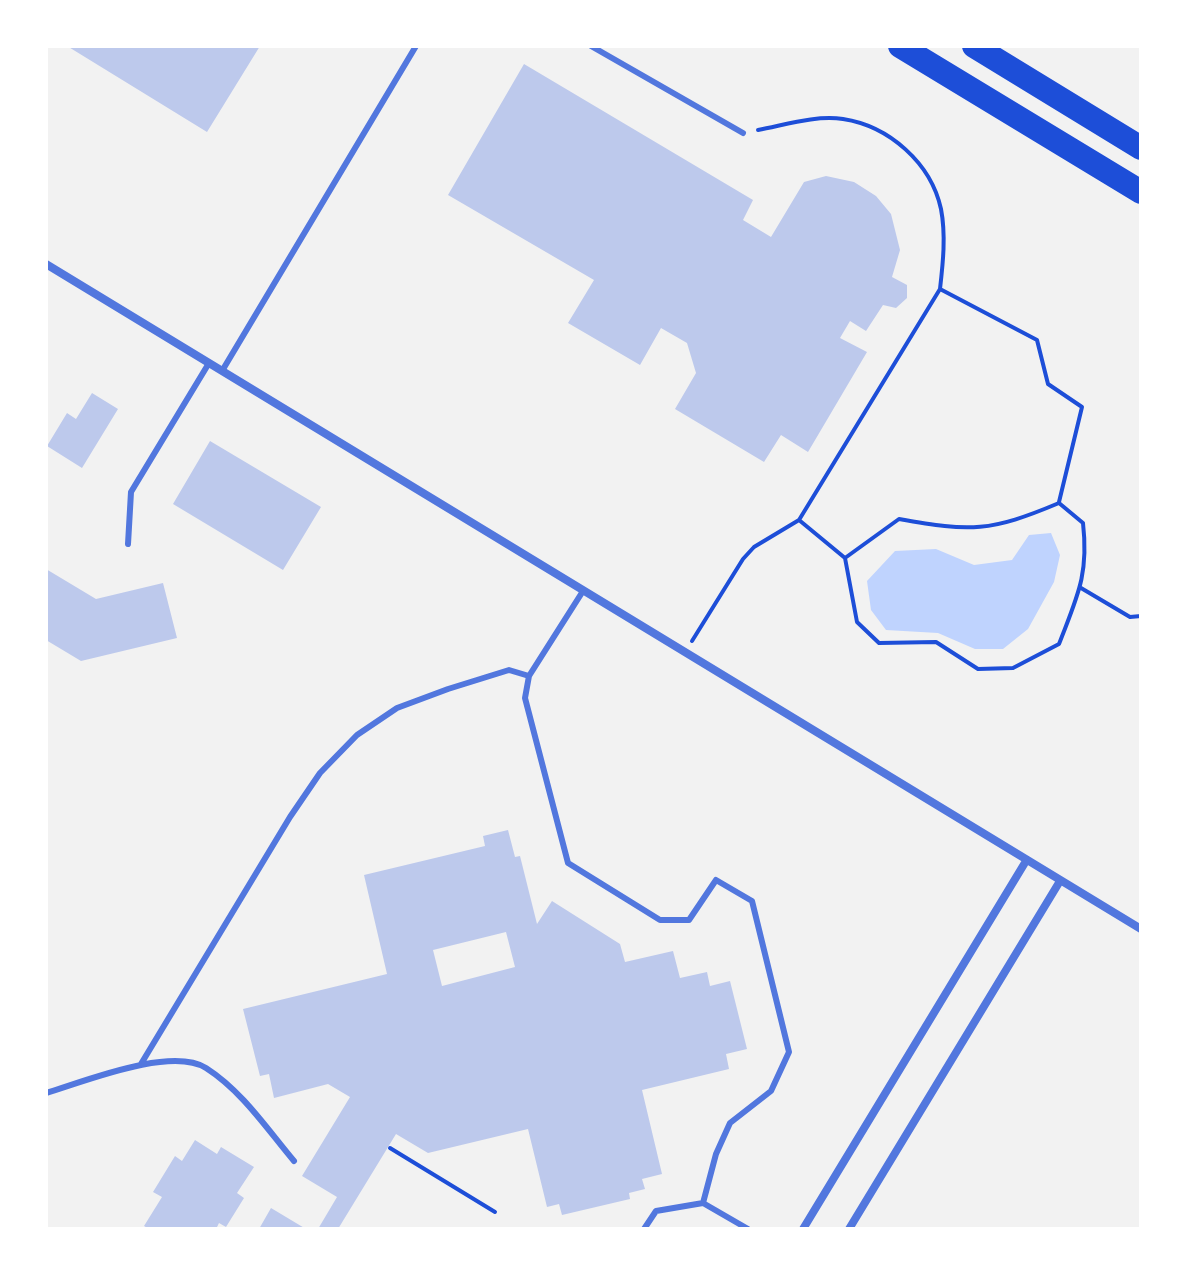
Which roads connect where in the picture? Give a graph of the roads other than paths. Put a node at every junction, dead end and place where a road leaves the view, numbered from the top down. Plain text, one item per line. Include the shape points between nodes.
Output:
1 (416, 46) edge
2 (591, 46) edge
3 (900, 46) edge
4 (974, 46) edge
5 (743, 133) road end
6 (1141, 148) edge
7 (1141, 192) edge
8 (46, 264) edge
9 (209, 363) junction
10 (222, 371) junction
11 (128, 544) dead end
12 (583, 591) junction
13 (529, 676) junction
14 (1026, 861) junction
15 (1060, 881) junction
16 (1141, 929) edge
17 (141, 1064) junction
18 (46, 1093) edge
19 (294, 1161) dead end
20 (703, 1203) junction
21 (644, 1229) edge
22 (748, 1229) edge
23 (803, 1229) edge
24 (849, 1229) edge

1 - 10 lane
2 - 5 lane
3 - 7 highway
4 - 6 highway
8 - 9 street
9 - 10 street
9 - 11 lane via 131,492
10 - 12 street
12 - 13 lane
12 - 14 street
13 - 17 lane via 509,670 448,689 397,708 357,735 320,773 290,817
13 - 20 lane via 525,698 568,863 660,920 689,920 716,880 752,901 789,1052 771,1091 730,1123
14 - 15 street
14 - 23 street
15 - 16 street
15 - 24 street
17 - 18 lane
17 - 19 lane via 203,1066 238,1094
20 - 21 lane via 656,1211
20 - 22 lane

